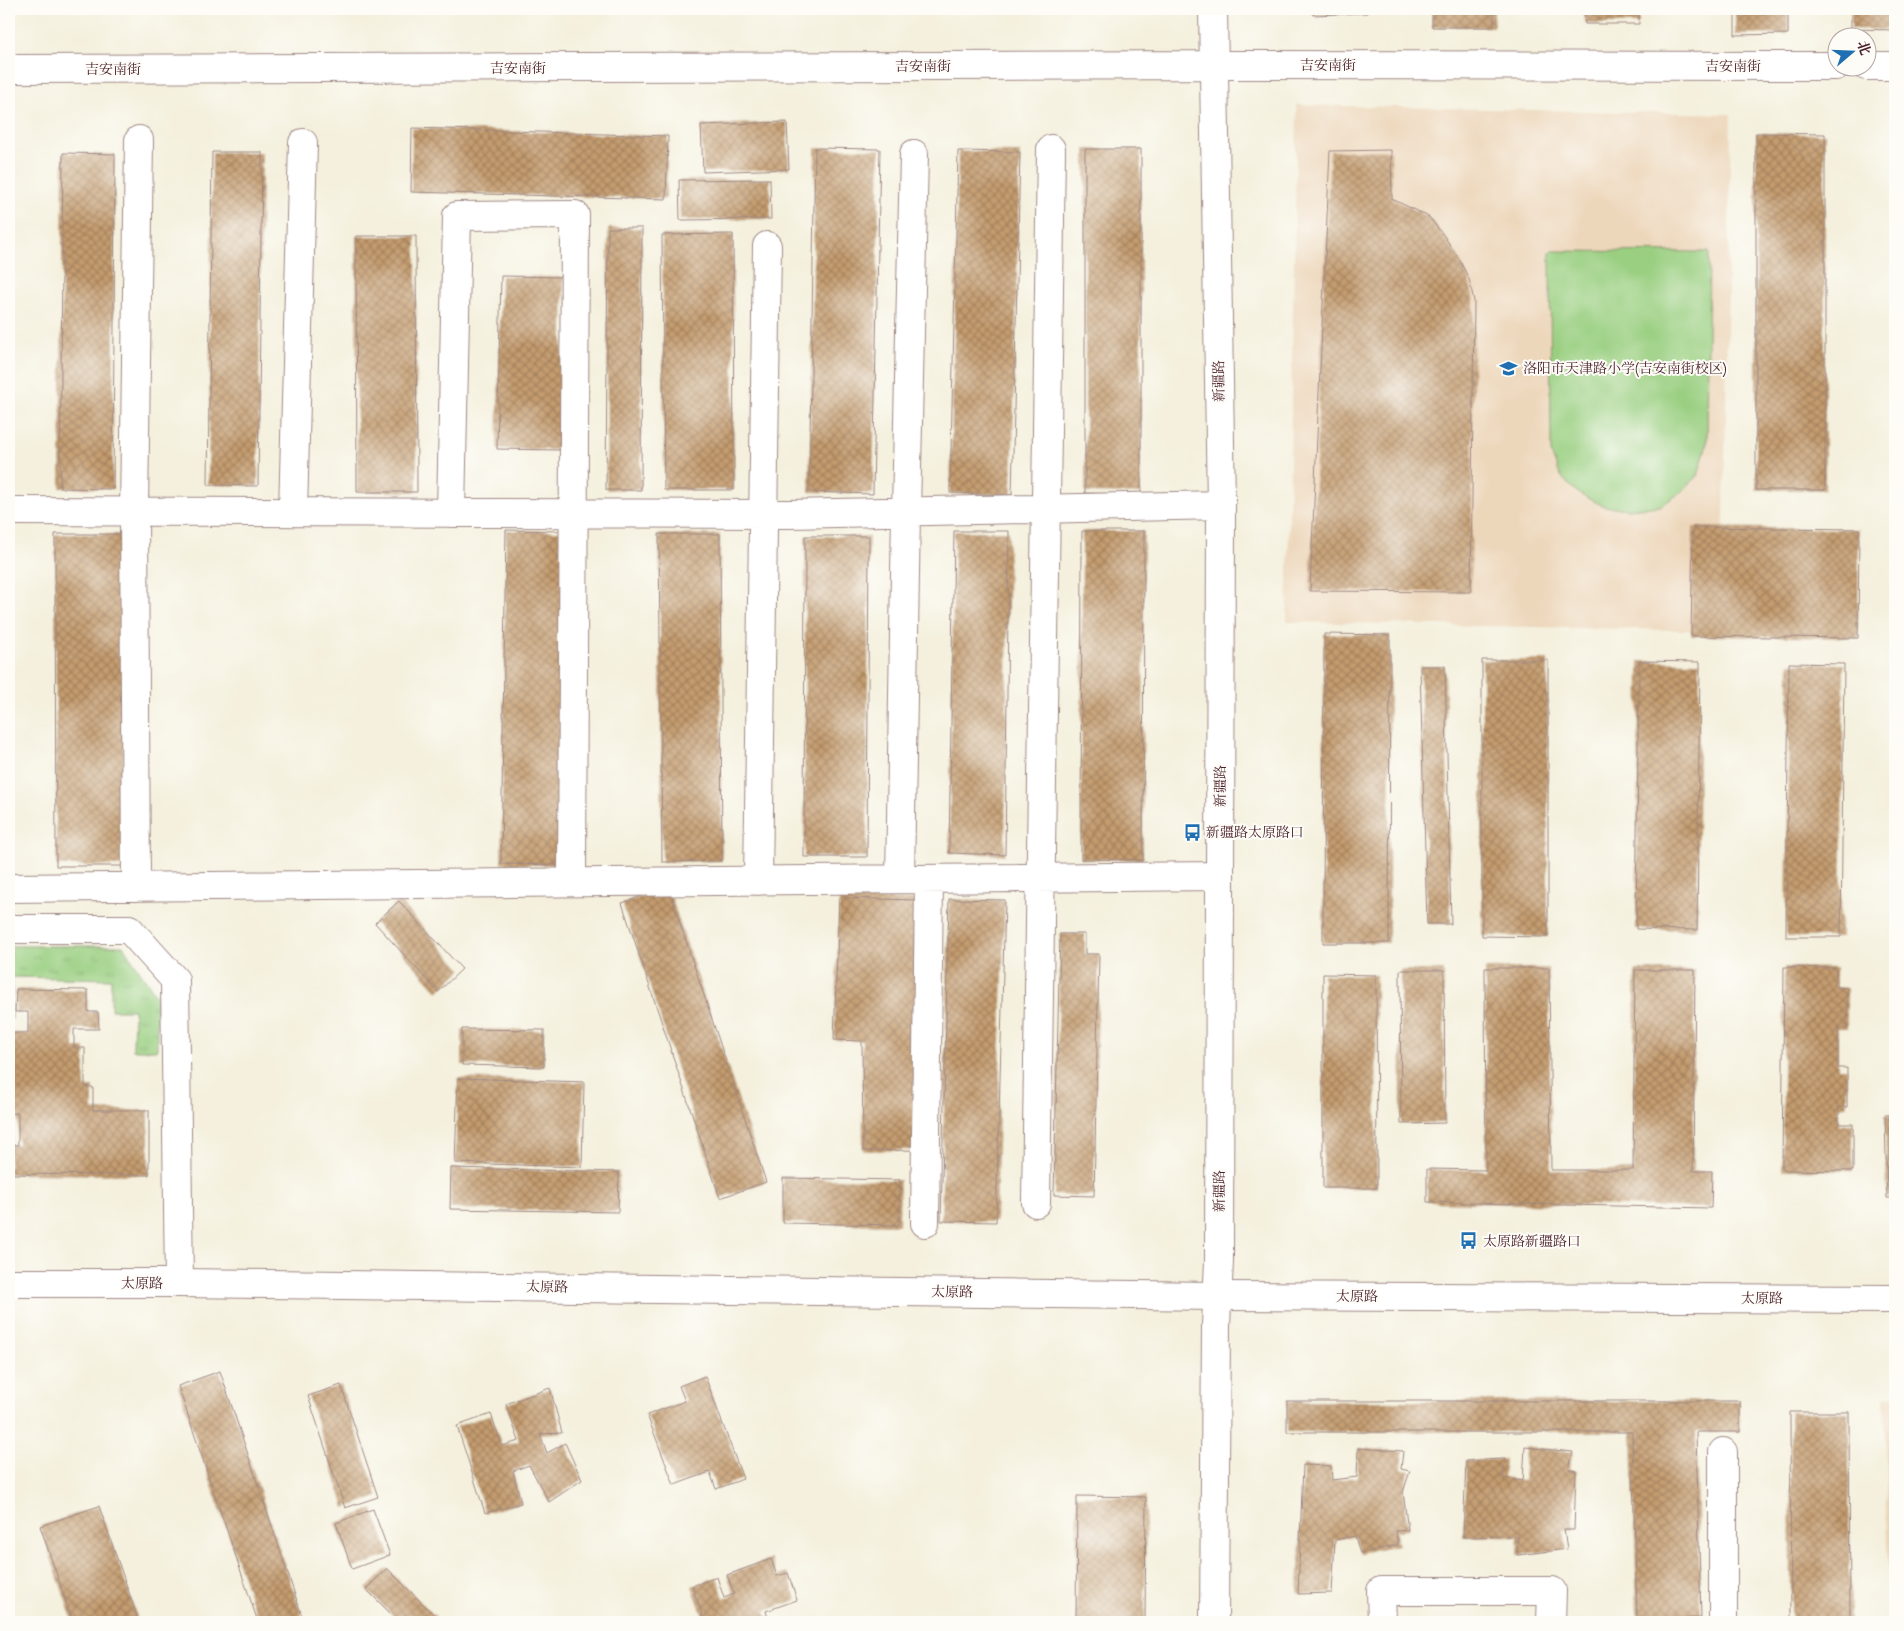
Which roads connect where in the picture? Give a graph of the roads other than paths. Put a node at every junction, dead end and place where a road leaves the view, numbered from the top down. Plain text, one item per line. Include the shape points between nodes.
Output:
1 (1213, 9) edge
2 (1214, 65) junction
3 (1826, 66) edge
4 (1876, 66) edge
5 (1895, 66) edge
6 (9, 70) edge
7 (139, 140) dead end
8 (302, 143) dead end
9 (1050, 149) dead end
10 (914, 154) dead end
11 (767, 246) dead end
12 (1221, 505) junction
13 (1045, 509) junction
14 (9, 511) edge
15 (134, 512) junction
16 (293, 512) junction
17 (906, 512) junction
18 (451, 513) junction
19 (574, 514) junction
20 (764, 514) junction
21 (1219, 876) junction
22 (1040, 878) junction
23 (900, 879) junction
24 (929, 879) junction
25 (758, 880) junction
26 (572, 882) junction
27 (136, 886) junction
28 (9, 888) edge
29 (9, 929) edge
30 (1036, 1203) dead end
31 (925, 1223) dead end
32 (9, 1283) edge
33 (179, 1283) junction
34 (1218, 1296) junction
35 (1895, 1299) edge
36 (1723, 1452) dead end
37 (1214, 1622) edge
38 (1382, 1622) edge
39 (1551, 1622) edge
40 (1722, 1622) edge

1 - 2 street, 新疆路
2 - 3 street, 吉安南街
2 - 6 street, 吉安南街
2 - 12 street, 新疆路
4 - 5 street
7 - 15 street
8 - 16 street
9 - 13 street
10 - 17 street
11 - 20 street
12 - 13 street
12 - 21 street, 新疆路
13 - 17 street
13 - 22 street
14 - 15 street
15 - 16 street
15 - 27 street
16 - 18 street
17 - 20 street
17 - 23 street
18 - 19 street
18 - 19 street via 457,216 575,215
19 - 20 street
19 - 26 street
20 - 25 street
21 - 22 street
21 - 34 street, 新疆路
22 - 24 street
22 - 30 street
23 - 24 street
23 - 25 street
24 - 31 street
25 - 26 street
26 - 27 street
27 - 28 street
29 - 33 street via 129,929 174,980
32 - 33 street, 太原路
33 - 34 street, 太原路
34 - 35 street, 太原路
34 - 37 street, 新疆路
36 - 40 street
38 - 39 street via 1381,1591 1552,1591

